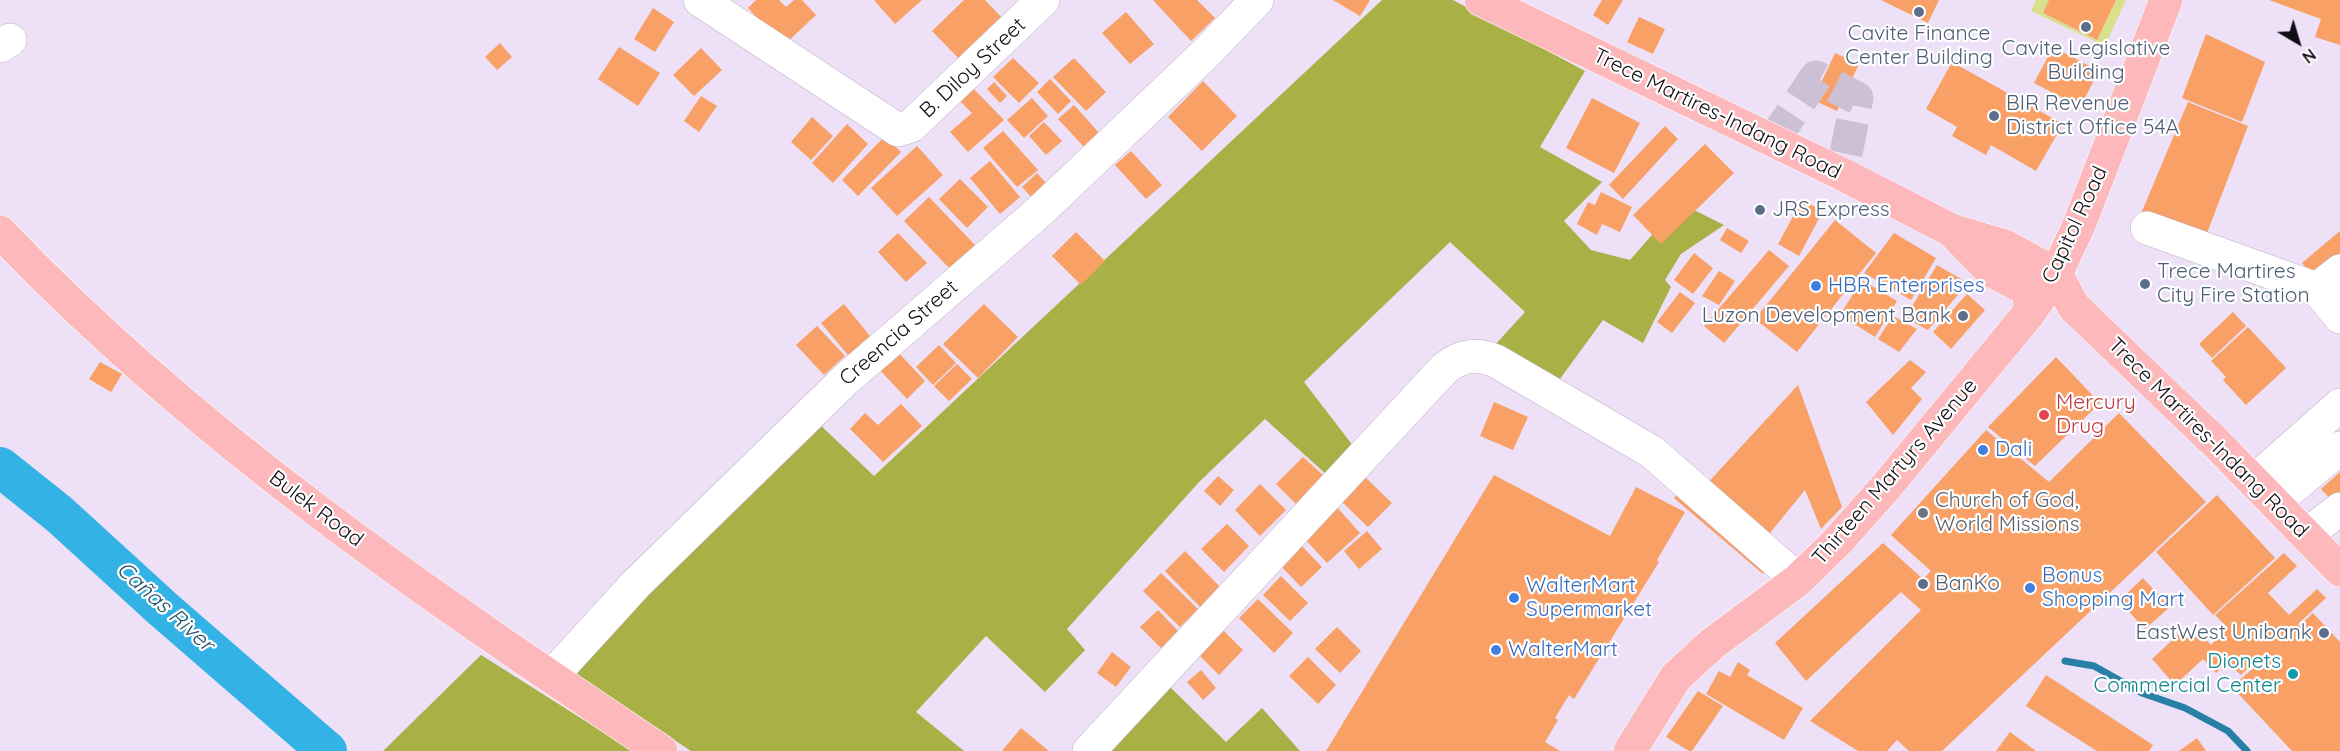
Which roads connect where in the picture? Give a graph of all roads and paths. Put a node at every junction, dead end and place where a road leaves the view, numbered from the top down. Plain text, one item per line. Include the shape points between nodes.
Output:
1 (700, 0) edge
2 (1257, 0) edge
3 (2166, 0) edge
4 (1493, 3) edge
5 (1030, 4) edge
6 (2147, 228) dead end
7 (1951, 230) junction
8 (0, 232) edge
9 (2056, 274) junction
10 (2329, 280) edge
11 (2074, 307) junction
12 (2030, 312) junction
13 (2340, 317) edge
14 (2340, 405) edge
15 (2340, 448) edge
16 (2264, 492) junction
17 (2340, 509) edge
18 (2306, 535) junction
19 (2340, 570) edge
20 (1798, 580) junction
21 (551, 677) junction
22 (661, 751) edge
23 (1089, 751) edge
24 (1630, 751) edge

1 - 5 street, B. Diloy Street via 898,130 911,126
2 - 21 street, Creencia Street via 1040,211 845,380 644,576
3 - 9 main road, Capitol Road
4 - 7 main road, Trece Martires-Indang Road
6 - 10 street
7 - 9 main road, Trece Martires-Indang Road via 2005,246
7 - 12 main road, Trece Martires-Indang Road via 1990,270 2023,288 2029,295
8 - 21 main road, Bulek Road via 96,330 250,459 370,550
9 - 11 main road, Trece Martires-Indang Road
9 - 12 main road, Capitol Road
10 - 13 street
11 - 12 main road via 2048,302
11 - 16 main road, Trece Martires-Indang Road
12 - 20 main road, Thirteen Martyrs Avenue via 1862,516
14 - 16 street
15 - 16 street
16 - 18 main road, Trece Martires-Indang Road
17 - 18 street
18 - 19 main road, Trece Martires-Indang Road
20 - 23 street via 1638,442 1496,361 1465,356 1445,368
20 - 24 main road, Thirteen Martyrs Avenue via 1683,670
21 - 22 main road, Bulek Road

